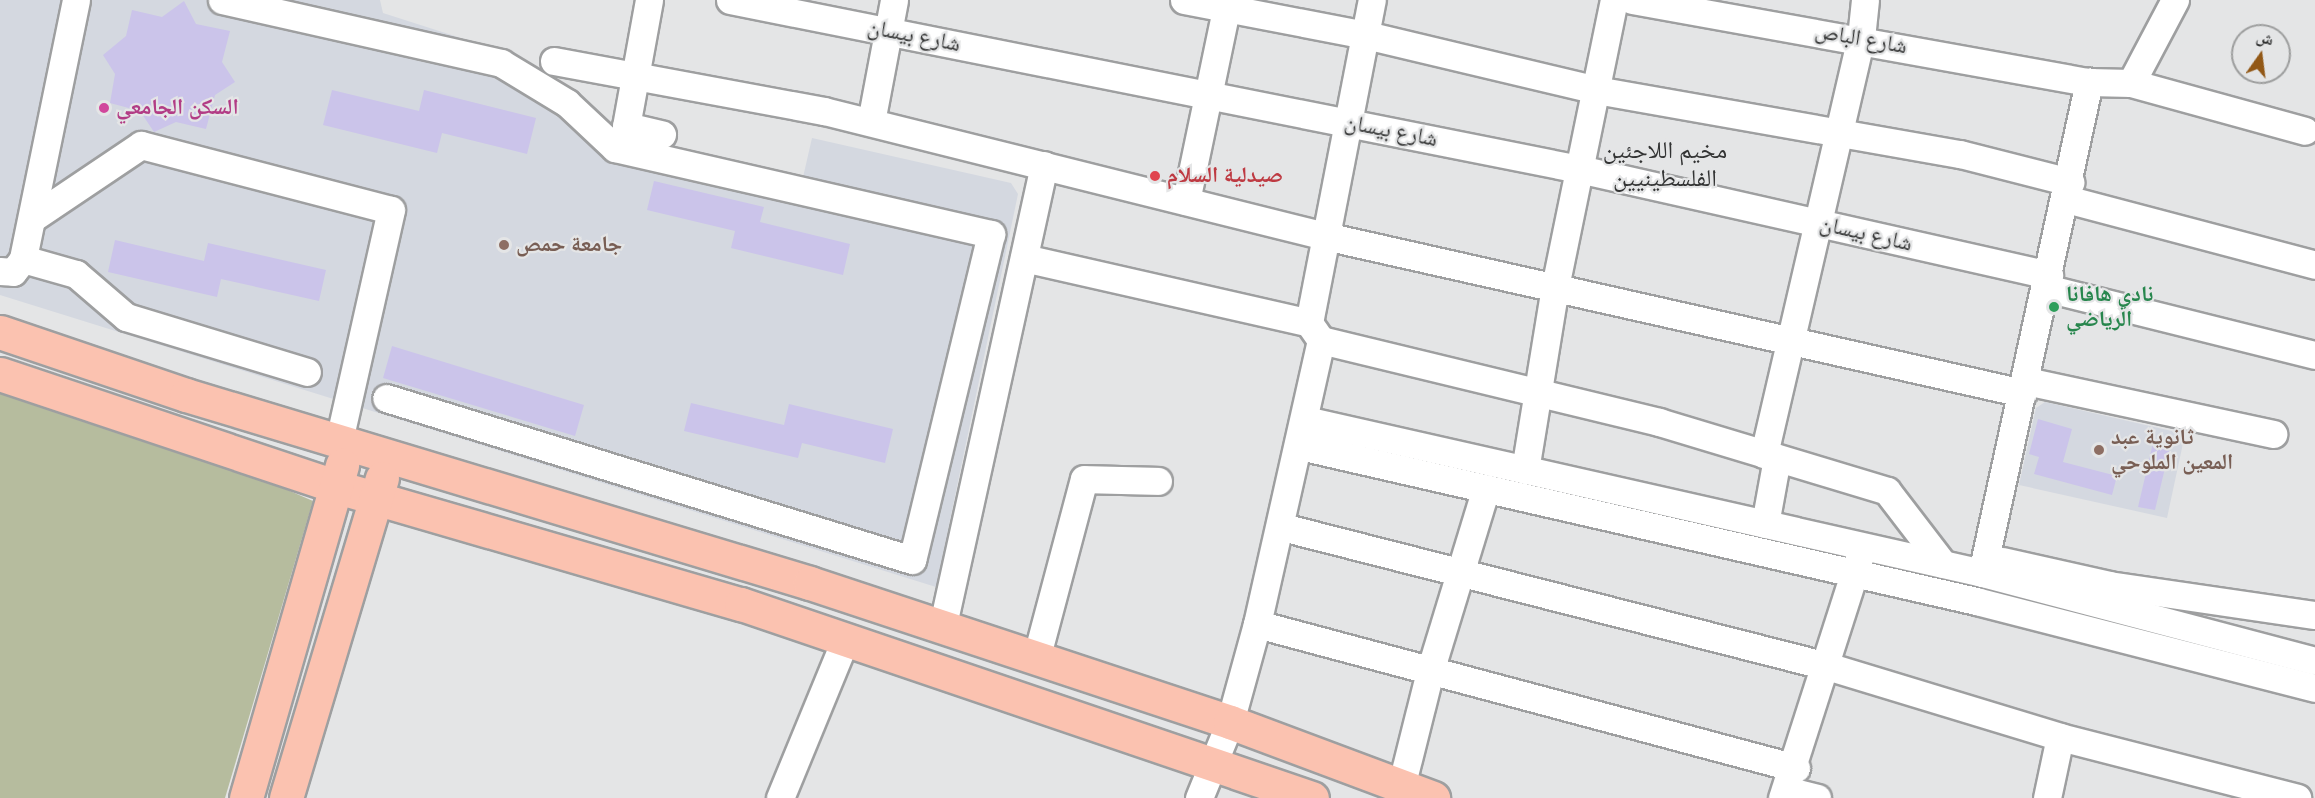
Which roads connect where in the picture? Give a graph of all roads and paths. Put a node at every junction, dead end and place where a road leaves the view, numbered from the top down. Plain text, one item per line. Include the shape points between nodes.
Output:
1 (76, 0) edge
2 (222, 0) edge
3 (649, 0) edge
4 (730, 0) edge
5 (894, 0) edge
6 (1184, 0) edge
7 (1372, 0) edge
8 (1614, 0) edge
9 (1632, 0) edge
10 (1865, 0) edge
11 (2175, 0) edge
12 (1227, 4) edge
13 (888, 31) junction
14 (1366, 35) junction
15 (1861, 38) junction
16 (554, 61) dead end
17 (635, 76) junction
18 (2088, 82) junction
19 (2131, 83) junction
20 (1596, 90) junction
21 (1208, 94) junction
22 (871, 122) junction
23 (1349, 123) junction
24 (2305, 131) dead end
25 (1838, 132) junction
26 (662, 134) dead end
27 (1044, 165) junction
28 (1579, 169) junction
29 (2068, 190) junction
30 (1186, 201) junction
31 (34, 217) junction
32 (1817, 222) junction
33 (1325, 236) junction
34 (1024, 258) junction
35 (11, 265) edge
36 (2315, 265) edge
37 (2048, 282) junction
38 (1555, 287) junction
39 (0, 332) edge
40 (1315, 332) junction
41 (1794, 342) junction
42 (2315, 356) edge
43 (307, 372) dead end
44 (0, 374) edge
45 (2024, 387) junction
46 (1539, 394) junction
47 (386, 398) dead end
48 (1305, 420) junction
49 (2273, 434) dead end
50 (344, 442) junction
51 (1300, 446) junction
52 (388, 456) junction
53 (1771, 456) junction
54 (1526, 470) junction
55 (1158, 481) dead end
56 (337, 487) junction
57 (1486, 488) junction
58 (377, 498) junction
59 (1764, 524) junction
60 (1282, 527) junction
61 (1862, 545) junction
62 (1943, 564) junction
63 (1984, 565) junction
64 (1854, 574) junction
65 (1459, 575) junction
66 (2315, 615) edge
67 (1257, 624) junction
68 (942, 629) junction
69 (845, 640) junction
70 (1036, 659) junction
71 (2315, 661) edge
72 (1827, 666) junction
73 (1431, 668) junction
74 (2315, 688) edge
75 (1230, 722) junction
76 (2060, 737) junction
77 (1211, 763) junction
78 (1788, 785) edge
79 (1401, 787) junction
80 (246, 798) edge
81 (286, 798) edge
82 (780, 798) edge
83 (1199, 798) edge
84 (1312, 798) edge
85 (1433, 798) edge
86 (1817, 798) edge
87 (2047, 798) edge
88 (2297, 798) edge

1 - 31 street
2 - 47 street via 501,63 567,103 615,148 991,234 916,556 906,562
3 - 17 street
4 - 13 street, شارع بيسان
5 - 13 street
6 - 12 street
7 - 14 street
8 - 20 street
9 - 15 street, شارع الباص
10 - 15 street
11 - 19 street
12 - 14 street
12 - 21 street
13 - 21 street, شارع بيسان
13 - 22 street
14 - 20 street
14 - 23 street
15 - 18 street, شارع الباص
15 - 25 street
16 - 17 street
17 - 22 street
17 - 26 street via 626,126
18 - 19 street, شارع الباص
18 - 29 street
19 - 24 street, شارع الباص
20 - 25 street
20 - 28 street
21 - 23 street, شارع بيسان
21 - 30 street
22 - 27 street
23 - 28 street, شارع بيسان
23 - 33 street
25 - 29 street
25 - 32 street
27 - 30 street
27 - 34 street
28 - 32 street, شارع بيسان
28 - 38 street
29 - 36 street
29 - 37 street
30 - 33 street
31 - 35 street
31 - 50 street via 141,145 391,210
32 - 37 street, شارع بيسان
32 - 41 street
33 - 38 street
33 - 40 street
34 - 40 street
34 - 68 street
35 - 43 street via 76,274 126,317
37 - 42 street, شارع بيسان
37 - 45 street
38 - 41 street
38 - 46 street
39 - 50 main road
40 - 46 street
40 - 48 street
41 - 45 street
41 - 53 street
44 - 56 main road
45 - 49 street
45 - 63 street
46 - 53 street via 1659,422
46 - 54 street
48 - 51 street
48 - 54 street
50 - 52 main road
50 - 56 main road
51 - 57 street
51 - 60 street
52 - 58 main road
52 - 68 main road
53 - 59 street
53 - 62 street via 1887,491
54 - 59 street
55 - 70 street via 1084,479
56 - 58 main road
56 - 80 main road
57 - 64 street
57 - 65 street
58 - 69 main road via 608,563
58 - 81 main road
59 - 61 street
60 - 65 street
60 - 67 street
61 - 62 street
61 - 64 street
62 - 63 street
63 - 66 street
63 - 71 street
64 - 72 street
64 - 74 street
65 - 72 street
65 - 73 street
67 - 73 street
67 - 75 street
68 - 70 main road
69 - 77 main road
69 - 82 street
70 - 75 main road
72 - 76 street
72 - 78 street
73 - 78 street
73 - 79 street
75 - 77 street
75 - 79 main road
76 - 87 street
76 - 88 street
77 - 83 street
77 - 84 main road
78 - 86 street
79 - 85 main road

